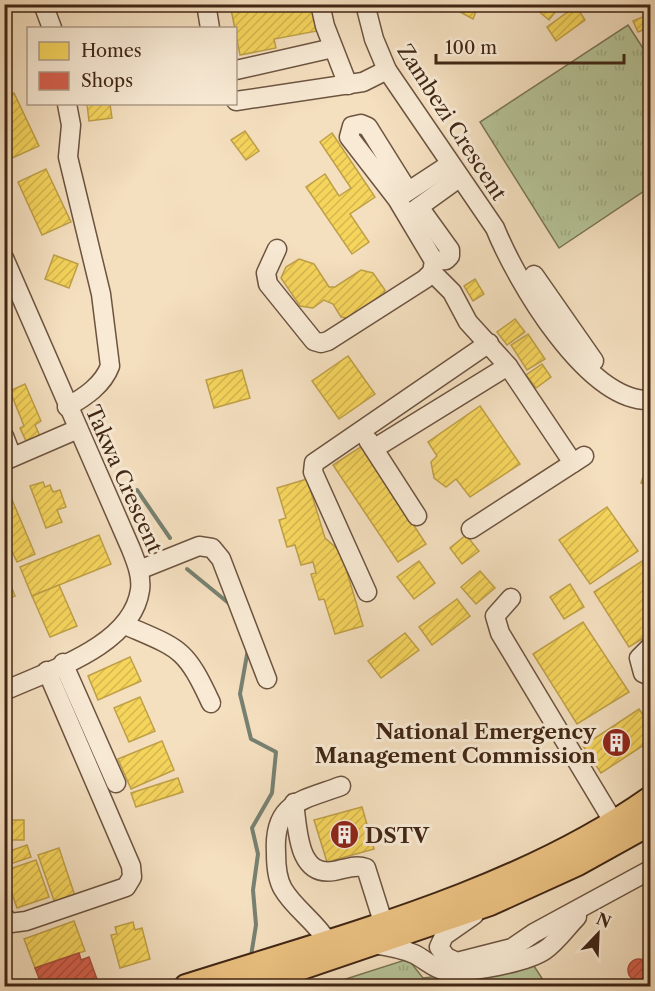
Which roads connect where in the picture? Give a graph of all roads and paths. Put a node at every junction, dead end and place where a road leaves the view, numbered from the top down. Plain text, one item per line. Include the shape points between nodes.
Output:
1 (43, 4) edge
2 (206, 4) edge
3 (320, 4) edge
4 (365, 4) edge
5 (52, 27) edge
6 (210, 27) edge
7 (333, 48) junction
8 (237, 70) edge
9 (387, 70) junction
10 (348, 85) junction
11 (237, 101) edge
12 (67, 105) edge
13 (455, 171) junction
14 (414, 211) junction
15 (495, 228) junction
16 (278, 249) dead end
17 (4, 258) edge
18 (433, 267) junction
19 (489, 343) junction
20 (508, 366) junction
21 (651, 392) edge
22 (651, 400) edge
23 (68, 407) junction
24 (78, 429) junction
25 (360, 432) junction
26 (4, 436) edge
27 (375, 448) junction
28 (8, 459) edge
29 (417, 516) dead end
30 (471, 529) dead end
31 (139, 570) junction
32 (366, 592) dead end
33 (511, 598) dead end
34 (125, 625) junction
35 (651, 647) edge
36 (55, 668) junction
37 (651, 676) edge
38 (267, 679) dead end
39 (4, 691) edge
40 (211, 703) dead end
41 (116, 783) dead end
42 (341, 786) dead end
43 (651, 798) edge
44 (294, 803) junction
45 (613, 821) junction
46 (651, 824) edge
47 (651, 870) edge
48 (490, 904) junction
49 (588, 904) junction
50 (4, 917) edge
51 (379, 935) junction
52 (320, 944) junction
53 (186, 987) edge
54 (249, 987) edge

1 - 5 street
2 - 6 street
3 - 7 street
4 - 9 street, Zambezi Crescent
7 - 8 street
7 - 10 street
9 - 10 street via 374,79
9 - 13 street, Zambezi Crescent
10 - 11 street
12 - 23 street via 71,125 68,157 101,294 110,366 106,377
13 - 14 street
13 - 14 street via 403,195
13 - 15 street, Zambezi Crescent
14 - 18 street
15 - 21 street, Zambezi Crescent via 514,244 600,369 615,380
15 - 22 street, Zambezi Crescent via 504,250 556,334 589,373 623,394 641,401
16 - 18 street via 266,273 268,284 314,340 321,343
17 - 23 street, Takwa Crescent
18 - 19 street via 468,322
19 - 20 street
19 - 25 street
20 - 27 street
20 - 30 street via 579,459
23 - 24 street, Takwa Crescent
24 - 28 street
24 - 31 street, Takwa Crescent
25 - 27 street
25 - 32 street via 319,458 313,472
26 - 28 street
27 - 29 street
31 - 34 street, Takwa Crescent via 141,588 135,610
31 - 38 street via 199,546 212,548 221,558
33 - 45 street via 495,616 500,633
34 - 36 street, Takwa Crescent via 100,646
34 - 40 street via 184,654 195,667
35 - 37 street via 639,658 643,673
36 - 39 street, Takwa Crescent
36 - 41 street
36 - 50 street via 132,877 126,886 26,921 11,923
42 - 44 street
43 - 45 main road
44 - 51 street via 307,863 316,871 366,868
44 - 52 street via 283,812 278,825 278,878 283,890 318,925
45 - 51 main road
46 - 48 main road via 578,864
47 - 49 street
48 - 49 street via 444,936 440,947 446,957 457,962 512,948
48 - 51 main road
49 - 51 street via 545,950 519,962 446,971 396,948
51 - 52 main road
51 - 54 main road via 349,953
52 - 53 main road

